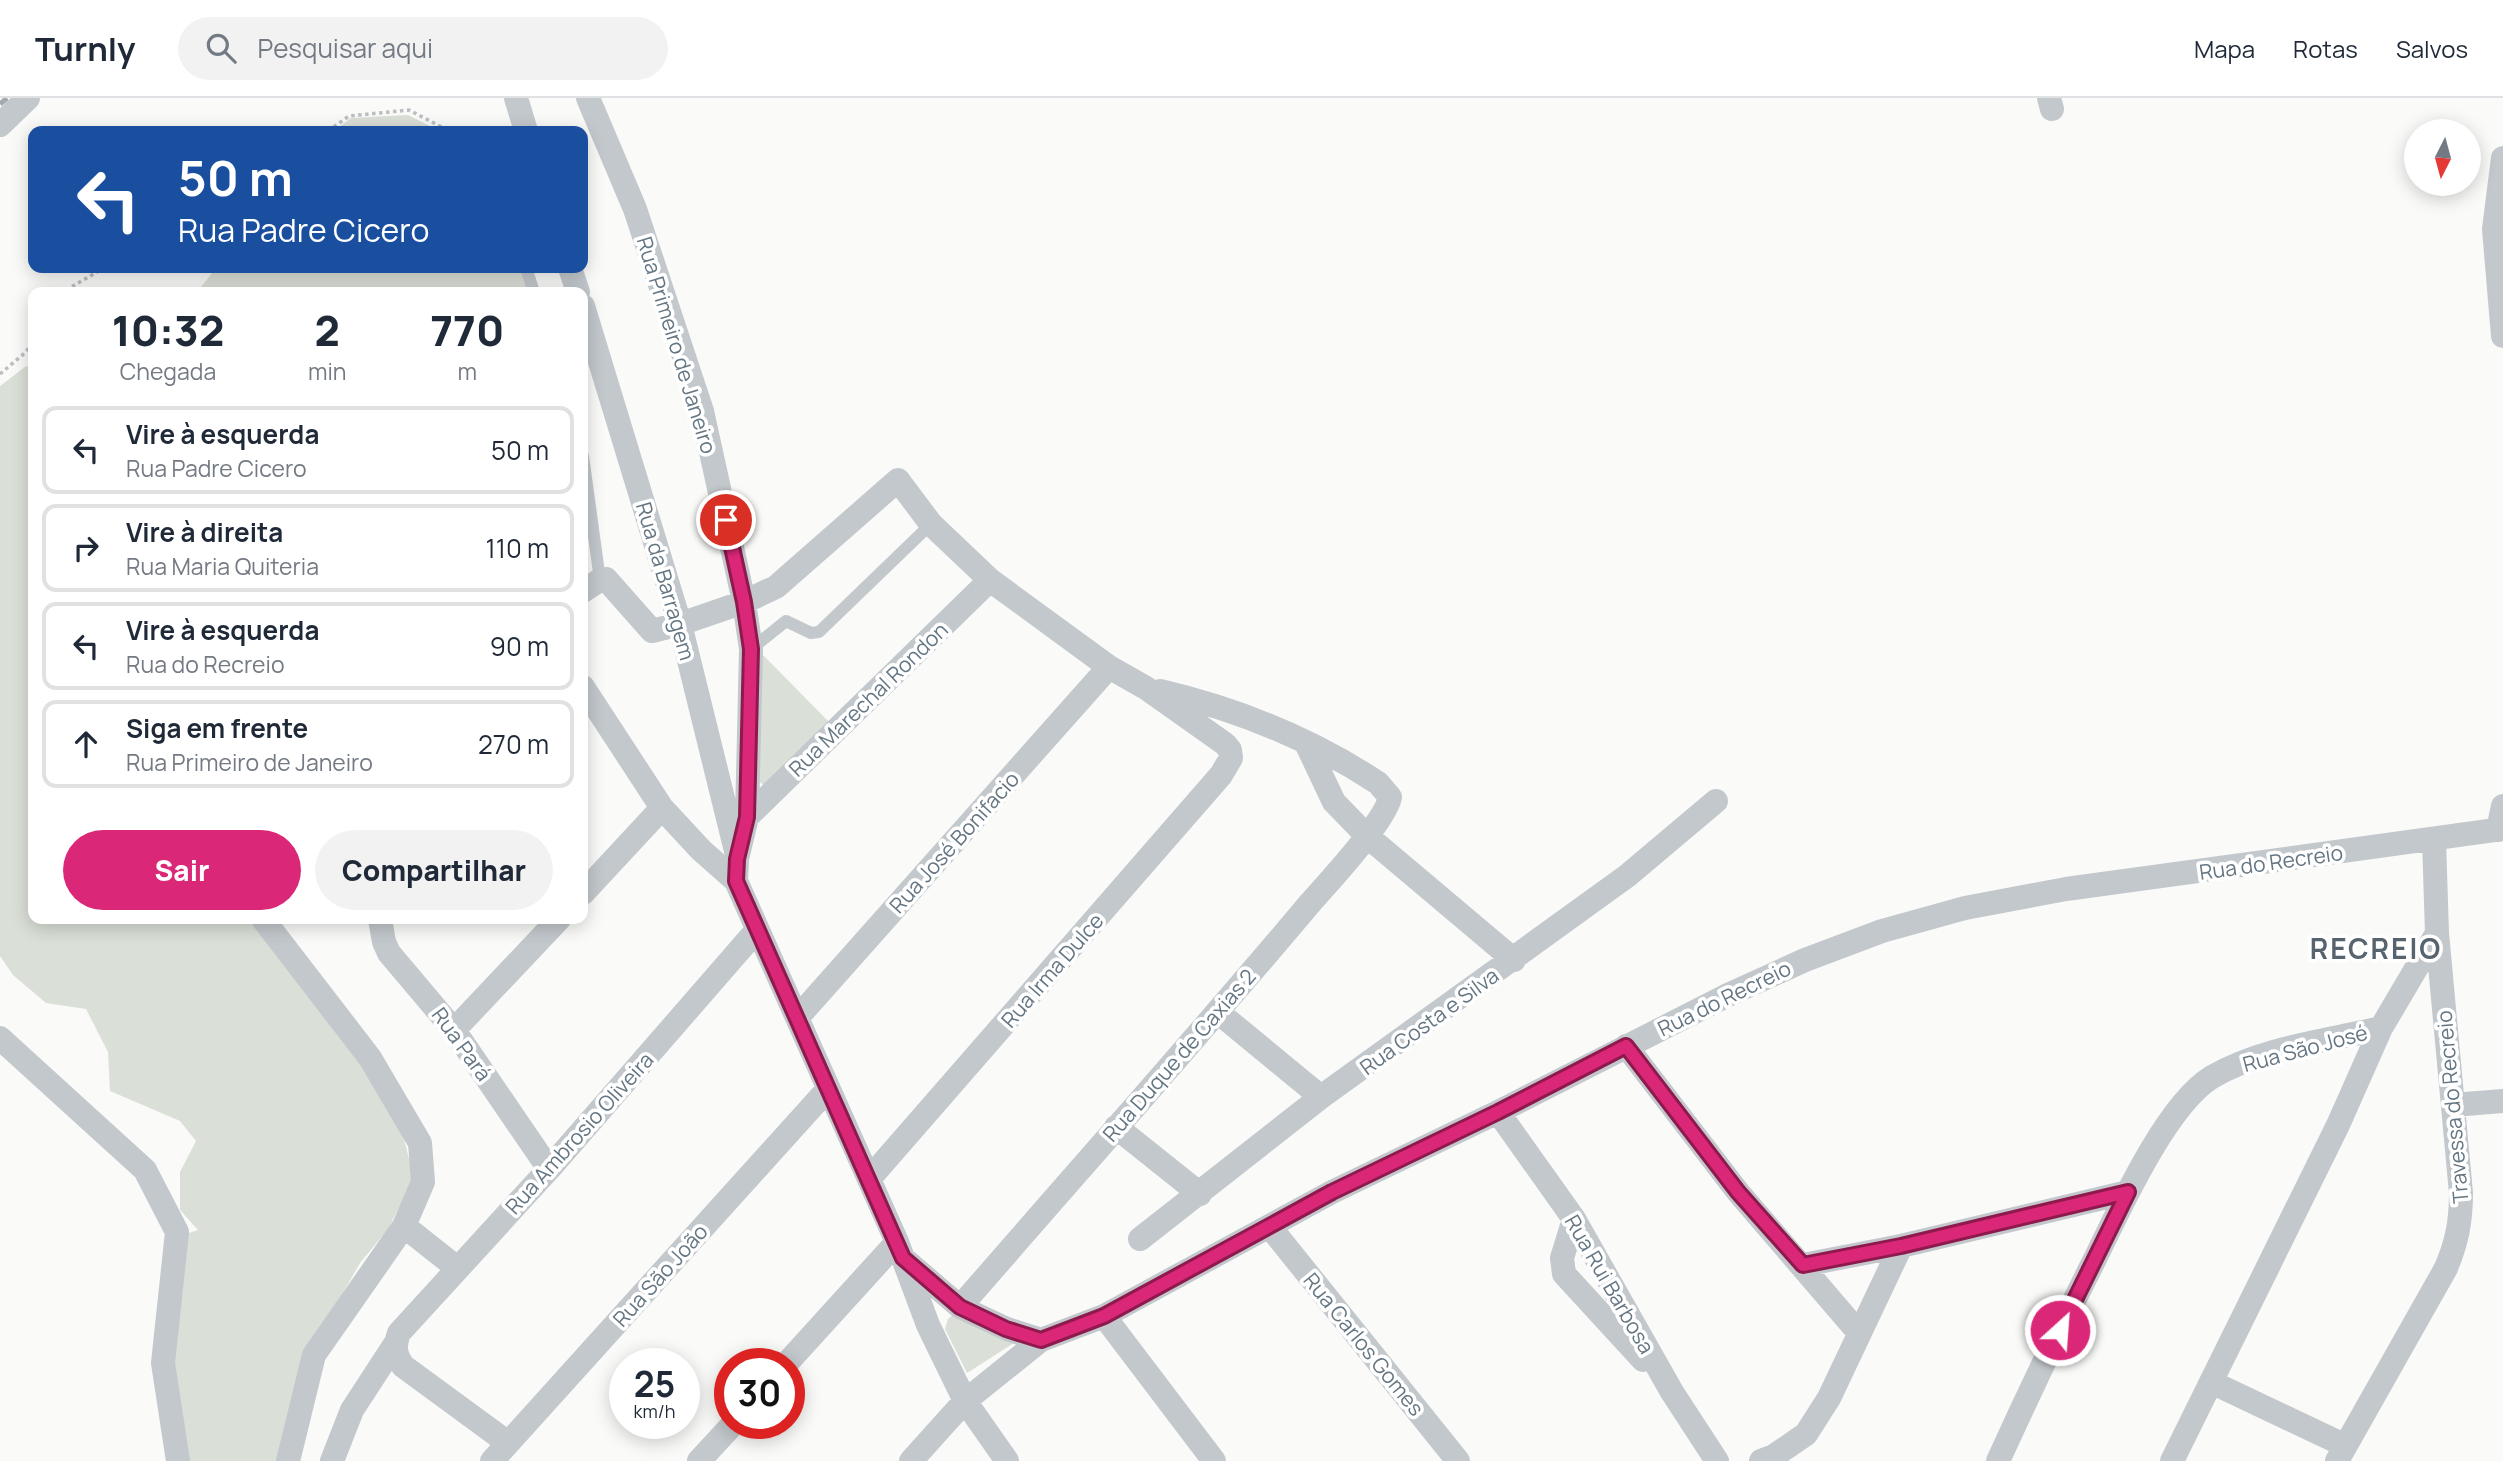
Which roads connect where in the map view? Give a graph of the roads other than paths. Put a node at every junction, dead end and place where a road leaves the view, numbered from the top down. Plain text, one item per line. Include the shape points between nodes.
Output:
1 (27, 98) edge
2 (516, 98) edge
3 (587, 98) edge
4 (0, 125) edge
5 (524, 126) edge
6 (2503, 158) edge
7 (588, 322) edge
8 (2503, 336) edge
9 (932, 524) junction
10 (588, 537) edge
11 (990, 580) junction
12 (591, 585) edge
13 (744, 602) junction
14 (680, 624) junction
15 (751, 649) junction
16 (1109, 667) junction
17 (1146, 688) junction
18 (588, 695) edge
19 (1306, 743) junction
20 (1716, 801) dead end
21 (2503, 806) edge
22 (662, 808) junction
23 (747, 817) junction
24 (2501, 830) edge
25 (1367, 836) junction
26 (2434, 840) junction
27 (737, 870) junction
28 (588, 888) edge
29 (267, 924) edge
30 (381, 924) edge
31 (554, 924) edge
32 (757, 930) junction
33 (2437, 933) junction
34 (1514, 960) junction
35 (1219, 1013) junction
36 (798, 1017) junction
37 (2381, 1028) junction
38 (454, 1030) junction
39 (0, 1038) edge
40 (1626, 1046) junction
41 (828, 1089) junction
42 (1321, 1097) junction
43 (2503, 1101) edge
44 (2453, 1105) junction
45 (1498, 1112) junction
46 (1116, 1127) junction
47 (550, 1169) junction
48 (869, 1179) junction
49 (2128, 1192) junction
50 (1200, 1194) junction
51 (1574, 1219) junction
52 (404, 1226) junction
53 (1270, 1227) junction
54 (1140, 1239) dead end
55 (1901, 1246) junction
56 (900, 1250) junction
57 (1803, 1265) junction
58 (457, 1268) junction
59 (960, 1307) junction
60 (1104, 1316) junction
61 (1860, 1333) junction
62 (397, 1338) junction
63 (1041, 1340) junction
64 (802, 1348) edge
65 (2211, 1382) junction
66 (1672, 1392) junction
67 (965, 1401) junction
68 (719, 1439) edge
69 (500, 1452) edge
70 (2340, 1453) edge
71 (178, 1461) edge
72 (288, 1461) edge
73 (332, 1461) edge
74 (699, 1461) edge
75 (911, 1461) edge
76 (1007, 1461) edge
77 (1214, 1461) edge
78 (1458, 1461) edge
79 (1717, 1461) edge
80 (1761, 1461) edge
81 (1998, 1461) edge
82 (2172, 1461) edge

1 - 4 street
2 - 5 street
3 - 13 street, Rua Primeiro de Janeiro via 635,209 702,411
6 - 8 street via 2494,229
7 - 14 street, Rua da Barragem
9 - 11 street
9 - 13 street via 898,480 786,581
9 - 15 lane via 819,632 786,621
10 - 12 lane
11 - 16 street
11 - 23 street, Rua Marechal Rondon
12 - 14 street via 606,579 652,631
13 - 14 street
13 - 15 street, Rua Primeiro de Janeiro
14 - 27 street, Rua da Barragem via 726,803
15 - 23 street, Rua Primeiro de Janeiro
16 - 17 street
16 - 36 street, Rua José Bonifacio
17 - 19 street via 1203,701
17 - 48 street, Rua Irma Dulce via 1225,744 1231,758 1221,775
18 - 22 street
19 - 25 street via 1334,802
19 - 25 street, Rua Duque de Caxias 2 via 1378,782 1390,797
20 - 34 street, Rua Costa e Silva via 1627,876
21 - 24 street
22 - 27 street via 701,850
22 - 28 street
23 - 27 street, Rua Primeiro de Janeiro
24 - 26 street, Rua do Recreio
25 - 34 street
25 - 35 street, Rua Duque de Caxias 2
26 - 33 street, Travessa do Recreio
26 - 40 street, Rua do Recreio via 1965,908 1882,931 1805,960
27 - 32 street
29 - 52 street via 370,1058 420,1143 423,1182
30 - 38 street, Rua Pará via 389,953
31 - 38 street
32 - 36 street
32 - 47 street, Rua Ambrosio Oliveira
33 - 37 street, Rua São José
33 - 44 street, Travessa do Recreio
34 - 42 street, Rua Costa e Silva
35 - 42 street
35 - 46 street, Rua Duque de Caxias 2
36 - 41 street
37 - 49 street, Rua São José via 2252,1058 2210,1078 2183,1104
37 - 65 street, Rua São José
38 - 47 street, Rua Pará
39 - 71 street via 145,1170 177,1232 163,1363
40 - 45 street, Rua do Recreio
40 - 57 street via 1738,1192
41 - 48 street
41 - 69 street, Rua São João
42 - 50 street, Rua Costa e Silva
43 - 44 street
44 - 70 street, Travessa do Recreio via 2461,1193 2457,1241
45 - 51 street, Rua Rui Barbosa
45 - 53 street, Rua do Recreio
46 - 50 street
46 - 59 street, Rua Duque de Caxias 2
47 - 58 street, Rua Ambrosio Oliveira
48 - 56 street
49 - 55 street
49 - 81 street, Rua São José
50 - 54 street, Rua Costa e Silva
51 - 66 street, Rua Rui Barbosa
51 - 66 street via 1562,1258 1564,1274
52 - 58 street
52 - 72 street via 314,1355
53 - 60 street, Rua do Recreio
53 - 78 street, Rua Carlos Gomes
55 - 57 street
55 - 61 street
56 - 59 street
56 - 64 street
56 - 67 street via 928,1325
57 - 61 street
58 - 62 street, Rua Ambrosio Oliveira
59 - 63 street
60 - 63 street, Rua do Recreio
60 - 77 street
61 - 80 street via 1806,1434
62 - 69 street via 396,1355 403,1366
62 - 73 street, Rua Ambrosio Oliveira via 352,1410
63 - 67 street, Rua do Recreio
65 - 70 street
65 - 82 street, Rua São José
66 - 79 street, Rua Rui Barbosa
67 - 75 street, Rua do Recreio
67 - 76 street
68 - 74 street

